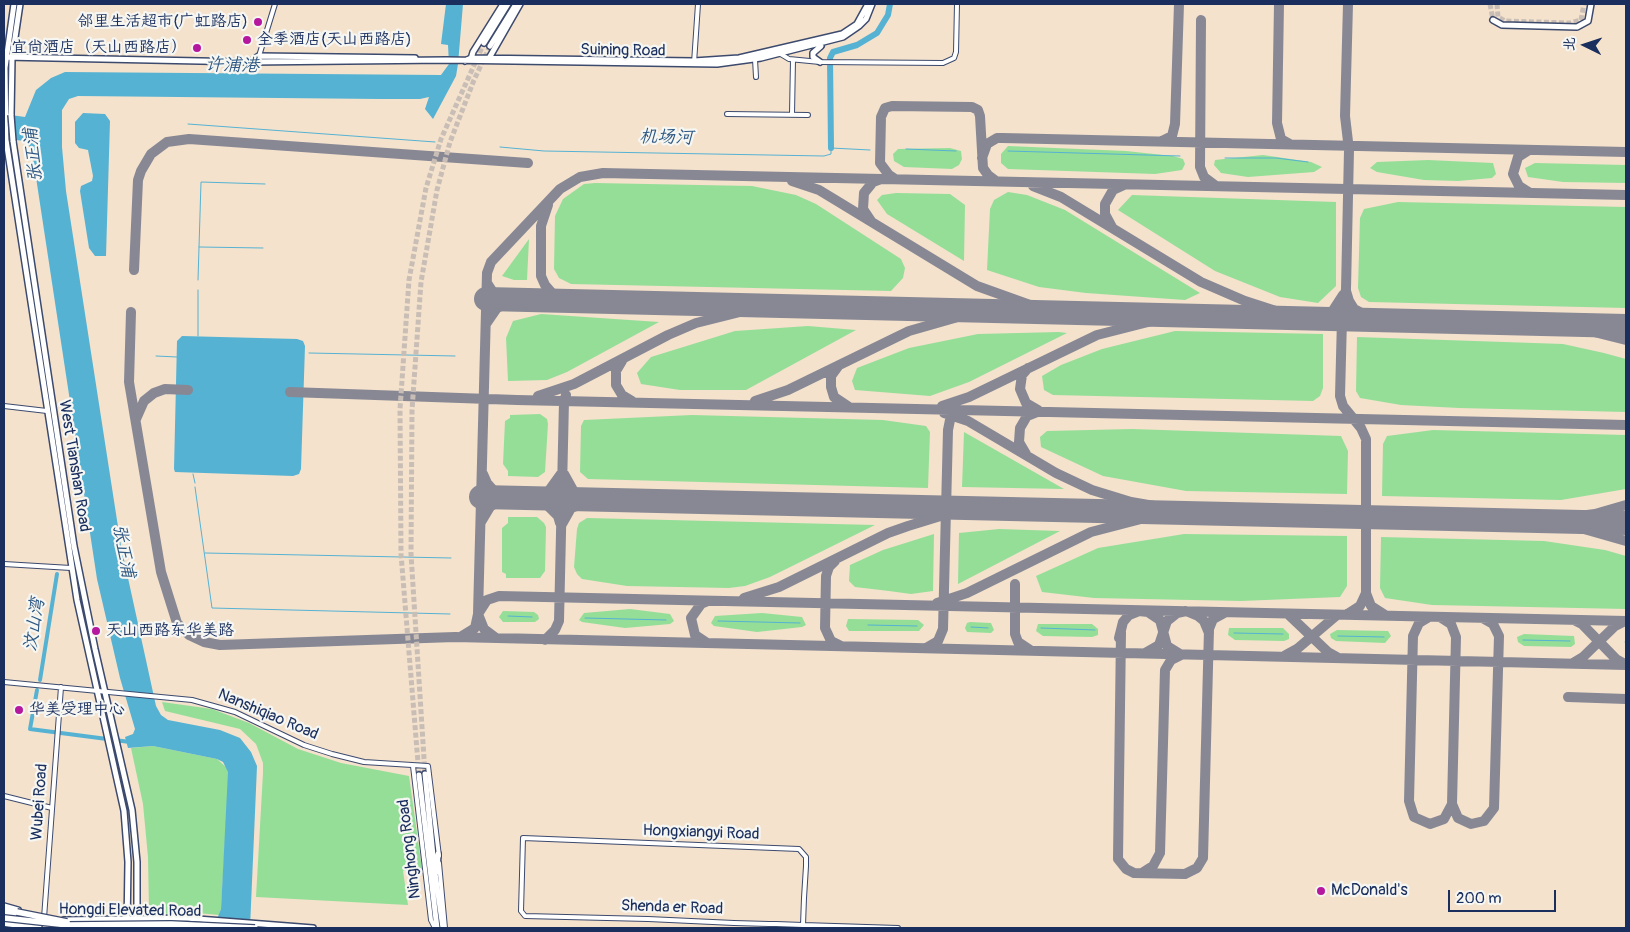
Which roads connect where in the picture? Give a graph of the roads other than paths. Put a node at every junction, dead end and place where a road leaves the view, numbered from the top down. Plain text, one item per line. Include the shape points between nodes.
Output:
1 (14, 4) edge
2 (20, 4) edge
3 (275, 4) edge
4 (503, 4) edge
5 (508, 4) edge
6 (516, 4) edge
7 (520, 4) edge
8 (698, 4) edge
9 (868, 4) edge
10 (872, 4) edge
11 (957, 4) edge
12 (1592, 4) edge
13 (1493, 20) dead end
14 (834, 41) junction
15 (484, 43) tunnel mouth
16 (490, 46) tunnel mouth
17 (778, 52) junction
18 (5, 55) edge
19 (12, 58) junction
20 (259, 58) junction
21 (755, 59) junction
22 (471, 60) junction
23 (488, 60) junction
24 (793, 60) junction
25 (820, 62) junction
26 (694, 63) junction
27 (756, 77) dead end
28 (4, 114) edge
29 (727, 114) dead end
30 (792, 114) junction
31 (808, 115) dead end
32 (42, 338) junction
33 (36, 339) junction
34 (4, 406) edge
35 (47, 411) junction
36 (4, 564) edge
37 (71, 568) junction
38 (4, 682) edge
39 (61, 687) junction
40 (97, 690) junction
41 (105, 691) junction
42 (413, 766) junction
43 (428, 766) joint
44 (4, 796) edge
45 (52, 808) junction
46 (523, 838) joint
47 (438, 854) junction
48 (436, 880) junction
49 (4, 910) edge
50 (4, 918) edge
51 (44, 918) junction
52 (137, 918) junction
53 (128, 919) junction
54 (4, 924) edge
55 (94, 926) junction
56 (255, 926) edge
57 (803, 927) edge
58 (39, 928) edge
59 (128, 928) edge
60 (137, 928) edge
61 (313, 928) edge
62 (436, 928) edge
63 (444, 928) edge
64 (898, 928) edge

1 - 18 main road, West Tianshan Road
2 - 19 main road, West Tianshan Road
3 - 20 street
4 - 22 main road
5 - 15 main road
6 - 16 main road
7 - 23 main road
8 - 26 street
9 - 17 main road via 856,24 842,34
10 - 14 main road via 866,18 852,33
11 - 25 street via 956,52 949,62
12 - 13 main road via 1588,21 1577,27 1502,25
14 - 17 main road
14 - 25 main road via 814,50 813,57
17 - 21 main road, Suining Road
17 - 24 street
17 - 26 main road, Suining Road
18 - 19 main road
18 - 28 main road, West Tianshan Road
19 - 20 main road via 249,62
19 - 32 main road, West Tianshan Road, bridge via 13,141
20 - 22 main road, Suining Road
21 - 26 main road, Suining Road
21 - 27 street
22 - 23 main road, Suining Road
23 - 26 main road, Suining Road
24 - 25 street
24 - 30 street
28 - 33 main road, West Tianshan Road
29 - 30 street
30 - 31 street
32 - 33 main road
32 - 41 main road, West Tianshan Road via 74,546
33 - 35 main road, West Tianshan Road
34 - 35 street
35 - 37 main road, West Tianshan Road
36 - 37 street
37 - 40 main road, West Tianshan Road
38 - 39 street, Nanshiqiao Road
39 - 40 street, Nanshiqiao Road
39 - 45 street, Wubei Road
40 - 41 street, Nanshiqiao Road
40 - 53 main road, West Tianshan Road via 126,826
41 - 42 street, Nanshiqiao Road via 207,703 332,754 364,762
41 - 52 main road, West Tianshan Road via 129,791 135,839
42 - 43 street, Nanshiqiao Road
42 - 62 street, Ninghong Road via 431,920
43 - 47 street, Ninghong Road
44 - 45 street
45 - 51 street, Wubei Road
46 - 57 street, Hongxiangyi Road via 799,849 806,857
46 - 57 street, Shenda er Road via 521,911 525,916
47 - 48 main road
47 - 63 street, Ninghong Road
48 - 62 main road, Ninghong Road via 422,774
48 - 63 main road, Ninghong Road
49 - 51 main road
49 - 55 highway, bridge
50 - 55 highway, Hongdi Elevated Road, bridge
51 - 53 main road via 81,921
52 - 53 main road
52 - 56 main road via 185,918
52 - 60 main road, West Tianshan Road
53 - 59 main road, West Tianshan Road
54 - 58 highway, Hongdi Elevated Road
55 - 56 highway, Hongdi Elevated Road, bridge
56 - 61 main road
57 - 64 street, Shenda er Road

